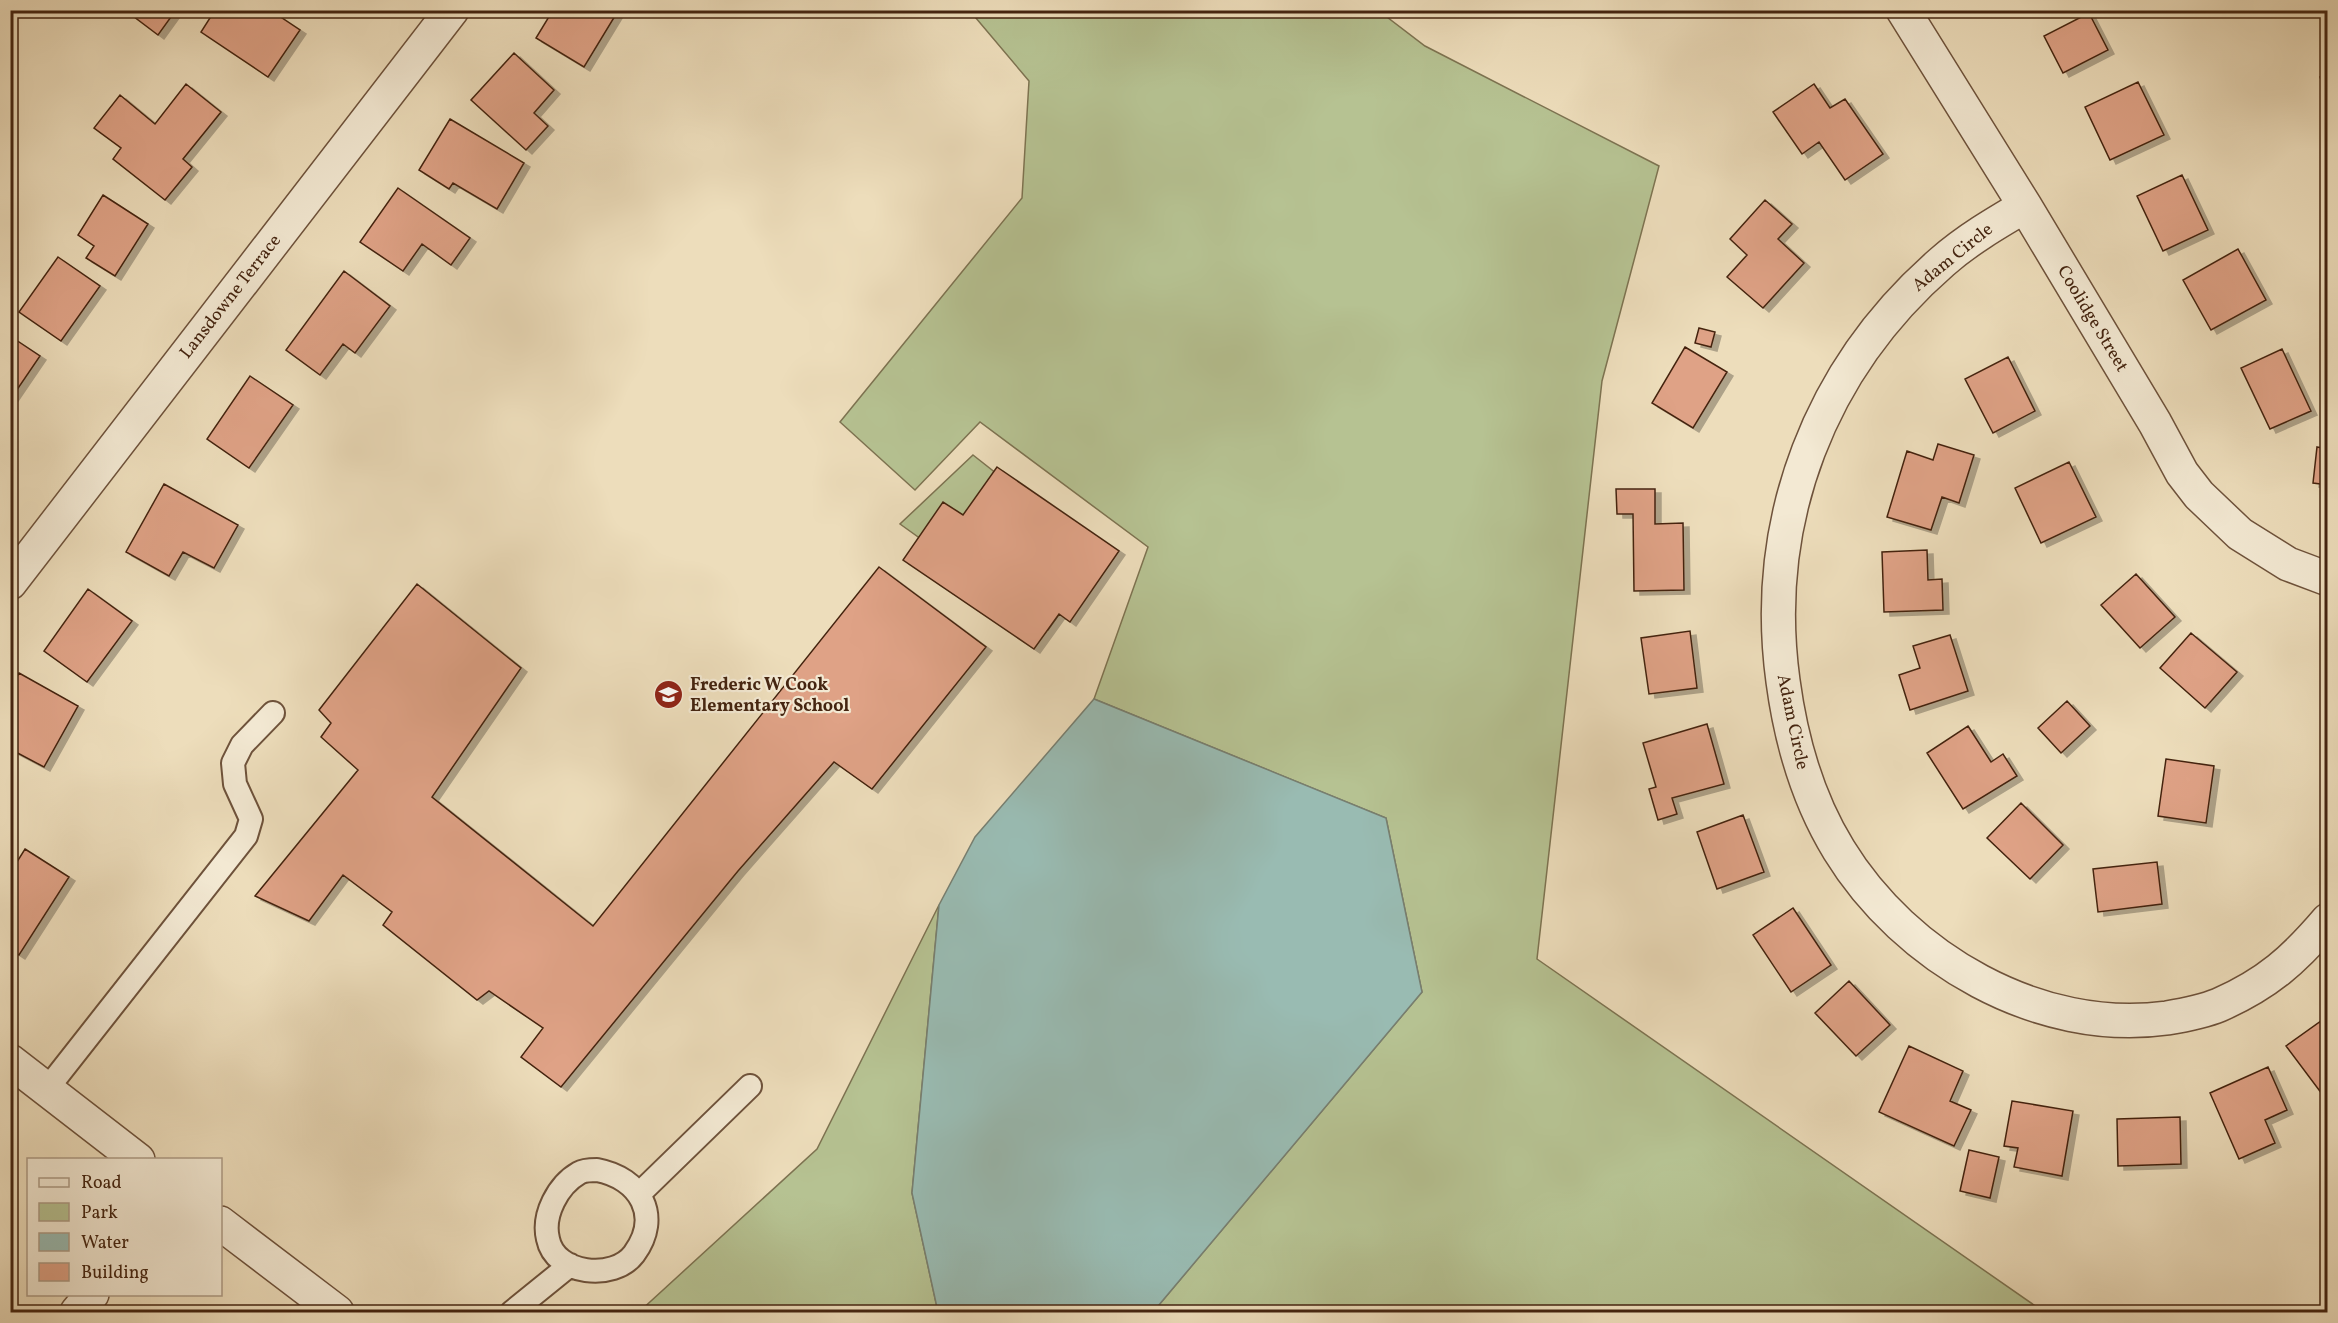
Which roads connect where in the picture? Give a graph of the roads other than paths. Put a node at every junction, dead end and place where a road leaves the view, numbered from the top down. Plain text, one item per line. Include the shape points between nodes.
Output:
1 (452, 10) edge
2 (1903, 10) edge
3 (2025, 206) junction
4 (2328, 579) edge
5 (10, 584) edge
6 (273, 713) dead end
7 (2328, 920) edge
8 (10, 1061) edge
9 (750, 1086) dead end
10 (47, 1089) junction
11 (135, 1158) edge
12 (639, 1194) junction
13 (222, 1225) edge
14 (570, 1265) junction
15 (90, 1296) edge
16 (77, 1312) edge
17 (337, 1312) edge
18 (512, 1312) edge

1 - 5 street, Lansdowne Terrace
2 - 3 street, Coolidge Street
3 - 4 street, Coolidge Street via 2177,465 2199,495 2240,534 2288,564
3 - 7 street, Adam Circle via 1983,231 1908,293 1848,369 1806,456 1791,502 1778,598 1778,647 1786,708 1806,783 1840,852 1862,884 1902,925 1980,981 2052,1009 2093,1018 2143,1021 2193,1014 2262,983 2301,952
6 - 10 lane via 242,745 233,763 235,784 251,819 246,836
8 - 10 street
9 - 12 lane
10 - 11 street
12 - 14 lane via 646,1227 632,1257 602,1271
12 - 14 lane via 628,1181 597,1170 580,1172 567,1183 550,1210 548,1240 556,1255
13 - 17 street
14 - 18 lane
15 - 16 street

